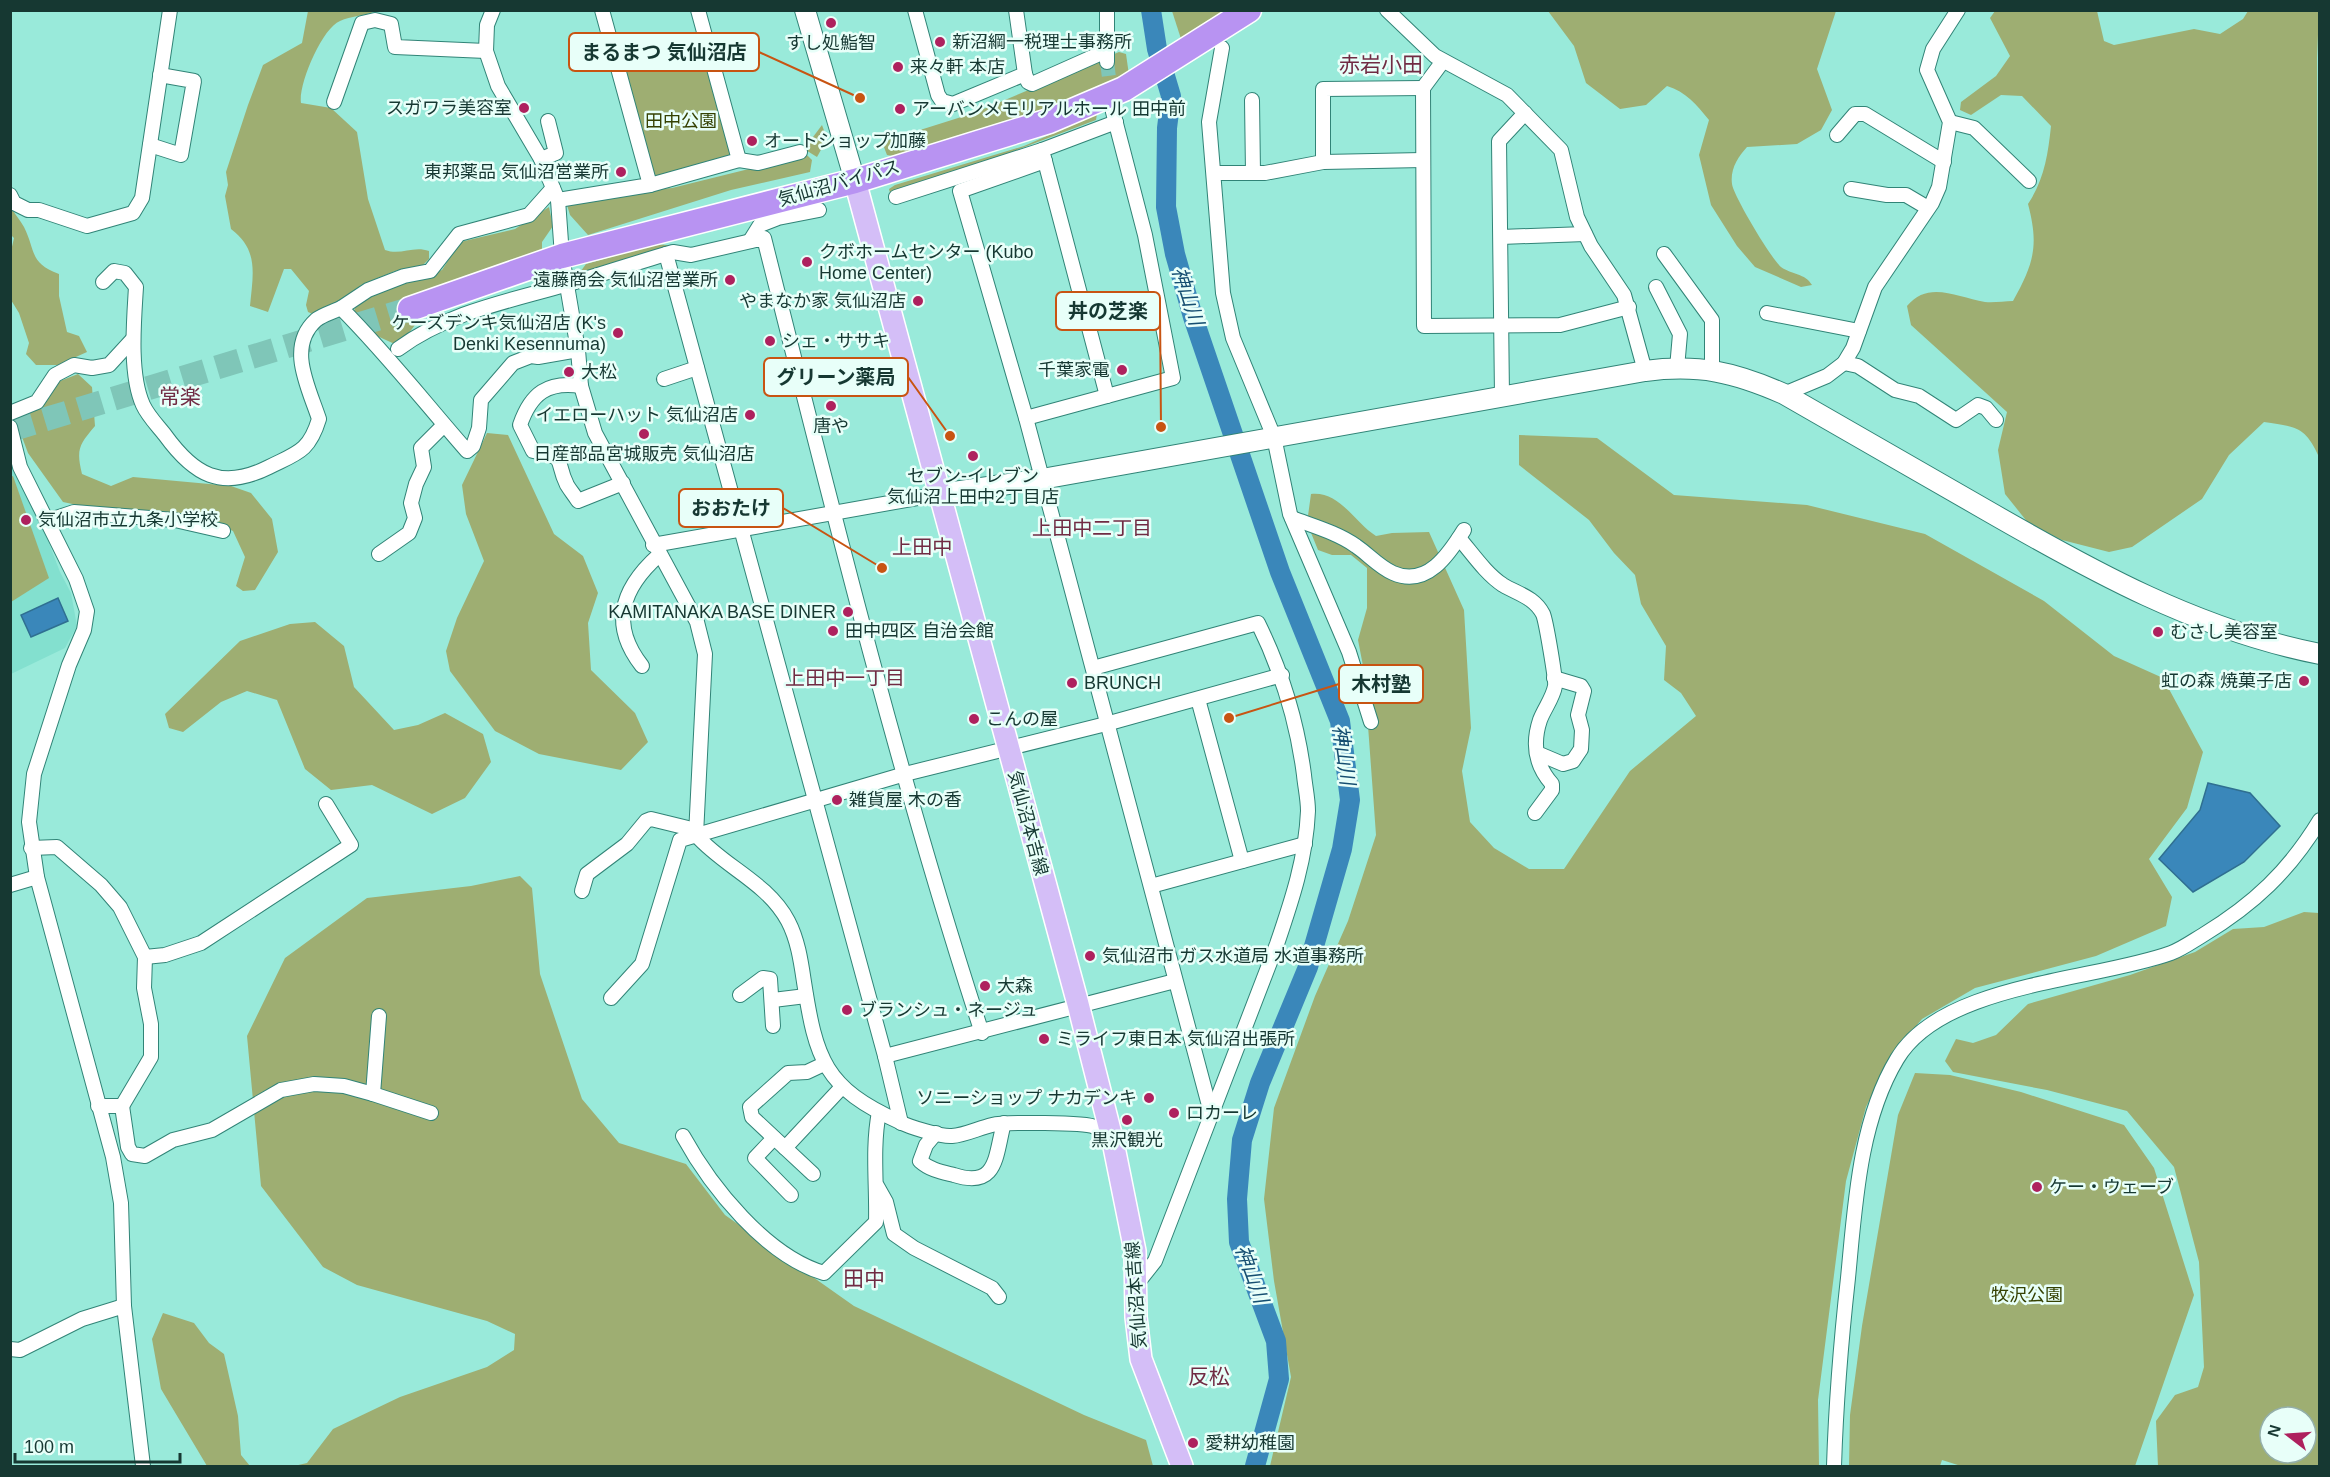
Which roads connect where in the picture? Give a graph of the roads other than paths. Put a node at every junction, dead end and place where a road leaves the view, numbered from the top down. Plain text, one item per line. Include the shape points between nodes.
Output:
1 (493, 10) edge
2 (602, 10) edge
3 (698, 10) edge
4 (805, 10) edge
5 (915, 10) edge
6 (1016, 10) edge
7 (1107, 10) edge
8 (1249, 10) edge
9 (1387, 10) edge
10 (1958, 10) edge
11 (171, 11) edge
12 (1211, 44) junction
13 (486, 51) junction
14 (1443, 61) junction
15 (1025, 74) junction
16 (160, 75) junction
17 (1423, 88) junction
18 (1252, 100) dead end
19 (334, 102) dead end
20 (1525, 113) junction
21 (548, 121) dead end
22 (1950, 122) junction
23 (1837, 135) dead end
24 (150, 145) junction
25 (800, 152) dead end
26 (1043, 155) junction
27 (541, 159) junction
28 (739, 160) junction
29 (1423, 160) junction
30 (1323, 162) junction
31 (1944, 162) junction
32 (1214, 173) junction
33 (1253, 173) junction
34 (855, 180) junction
35 (2029, 181) dead end
36 (650, 185) junction
37 (1851, 189) dead end
38 (555, 194) junction
39 (10, 195) edge
40 (896, 197) dead end
41 (1928, 208) junction
42 (819, 210) dead end
43 (1585, 234) junction
44 (1501, 237) junction
45 (750, 241) junction
46 (666, 254) junction
47 (1664, 254) dead end
48 (562, 256) junction
49 (103, 282) dead end
50 (567, 284) junction
51 (1656, 287) dead end
52 (1629, 307) junction
53 (341, 308) junction
54 (410, 309) tunnel mouth
55 (1767, 314) dead end
56 (1502, 326) junction
57 (1859, 331) junction
58 (132, 340) junction
59 (398, 349) dead end
60 (578, 350) junction
61 (1844, 363) junction
62 (697, 368) junction
63 (1677, 368) junction
64 (1712, 369) junction
65 (1645, 371) junction
66 (664, 378) dead end
67 (581, 386) junction
68 (1784, 394) junction
69 (1107, 396) junction
70 (1502, 396) junction
71 (10, 413) edge
72 (1026, 418) junction
73 (1996, 420) dead end
74 (444, 425) junction
75 (10, 427) edge
76 (1271, 438) junction
77 (15, 468) edge
78 (1042, 478) junction
79 (623, 483) junction
80 (940, 494) junction
81 (834, 514) junction
82 (1292, 518) junction
83 (47, 521) junction
84 (741, 530) junction
85 (223, 531) dead end
86 (656, 550) junction
87 (379, 554) dead end
88 (2319, 654) edge
89 (642, 666) dead end
90 (1093, 668) junction
91 (1282, 675) junction
92 (1554, 678) junction
93 (1198, 699) junction
94 (1371, 722) dead end
95 (1106, 724) junction
96 (1007, 747) junction
97 (1537, 753) junction
98 (904, 774) junction
99 (814, 801) junction
100 (326, 804) dead end
101 (1534, 813) dead end
102 (2319, 820) edge
103 (696, 832) junction
104 (1305, 843) junction
105 (31, 848) junction
106 (1242, 861) junction
107 (37, 877) junction
108 (10, 885) edge
109 (1150, 886) junction
110 (582, 891) dead end
111 (145, 957) junction
112 (1175, 981) junction
113 (740, 995) dead end
114 (807, 996) junction
115 (611, 998) dead end
116 (773, 1000) junction
117 (1078, 1004) junction
118 (379, 1016) dead end
119 (773, 1026) dead end
120 (982, 1033) junction
121 (885, 1056) junction
122 (824, 1064) junction
123 (842, 1087) junction
124 (373, 1094) junction
125 (98, 1106) junction
126 (122, 1106) junction
127 (879, 1112) junction
128 (431, 1113) dead end
129 (1211, 1113) junction
130 (901, 1123) junction
131 (1004, 1123) junction
132 (936, 1132) junction
133 (683, 1136) dead end
134 (774, 1138) junction
135 (1113, 1142) junction
136 (785, 1148) junction
137 (813, 1174) dead end
138 (877, 1186) junction
139 (791, 1195) dead end
140 (1136, 1285) junction
141 (999, 1297) dead end
142 (124, 1306) junction
143 (10, 1349) edge
144 (143, 1467) edge
145 (1182, 1467) edge
146 (1834, 1467) edge

1 - 13 street via 487,25
2 - 36 street
3 - 28 street
4 - 34 street
5 - 15 street via 942,101 953,104
6 - 15 street
7 - 15 street via 1106,57 1032,84
8 - 12 highway, 気仙沼バイパス
9 - 14 street
10 - 22 street via 1933,50 1927,70
11 - 16 street
12 - 32 street via 1209,122
12 - 34 highway, 気仙沼バイパス via 1124,89 1049,121
13 - 19 street via 395,46 391,24 375,20 362,23
13 - 27 street via 498,86
14 - 17 street
14 - 20 street via 1497,88
16 - 24 street
16 - 24 street via 194,81 181,155
17 - 29 street
17 - 30 street via 1323,88
18 - 33 street
20 - 43 street via 1561,150 1574,209
20 - 44 street via 1499,141
21 - 27 street via 556,153
22 - 31 street
22 - 35 street via 1974,128
23 - 31 street via 1855,114 1865,114
24 - 39 street via 142,198 133,213 114,221 87,226 28,210 14,203
25 - 28 street via 758,163
26 - 40 street
26 - 69 street
26 - 69 street via 1114,117 1145,235 1173,378
26 - 72 street via 960,191
27 - 38 street
28 - 36 street
29 - 30 street
29 - 56 street via 1424,326
30 - 33 street
31 - 41 street via 1939,187
32 - 33 street
32 - 76 street via 1223,292 1233,338
34 - 48 highway, 気仙沼バイパス
34 - 80 main road, 気仙沼本吉線
36 - 38 street
37 - 41 street via 1906,195
38 - 48 street
38 - 53 street via 529,215 459,234 430,271 368,290
41 - 57 street via 1875,287
42 - 45 street via 760,225
43 - 44 street
43 - 52 street via 1618,282
44 - 56 street
45 - 46 street via 691,255
45 - 81 street via 764,238
46 - 50 street
46 - 62 street
47 - 64 street via 1712,320
48 - 50 street
48 - 54 highway, 気仙沼バイパス
49 - 58 street via 114,271 125,273 136,287
50 - 59 street via 456,317
50 - 60 street
51 - 63 street via 1680,334
52 - 56 street via 1560,325
52 - 65 street
53 - 58 street via 317,319 302,336 301,362 319,419 315,432 306,448 248,477 216,478 182,459 143,405
53 - 74 street via 382,349
55 - 57 street
56 - 70 street
57 - 61 street
58 - 71 street via 109,365 74,365 55,375 37,402
60 - 67 street
60 - 74 street via 531,356 513,363 481,400 479,428 473,446 466,451
61 - 68 street via 1827,376
61 - 73 street via 1858,366 1895,390 1919,396 1956,420 1978,405
62 - 66 street
62 - 84 street
63 - 64 street
63 - 65 street
64 - 68 street via 1750,379
65 - 70 street
67 - 79 street via 594,433
67 - 79 street via 562,383 547,387 526,408 520,425 533,451 553,455 562,464 566,483 578,501
68 - 88 street via 2130,590 2245,636
69 - 72 street
70 - 76 street
72 - 78 street
74 - 87 street via 421,448 424,467 411,503 415,519 409,533
75 - 77 street
76 - 78 street
76 - 82 street
77 - 83 street
78 - 80 street
78 - 90 street
79 - 86 street
80 - 81 street
80 - 96 main road, 気仙沼本吉線
81 - 84 street
81 - 98 street
82 - 92 street via 1354,544 1394,574 1408,576 1437,567 1461,534 1502,585 1530,598 1542,613
82 - 94 street via 1350,652
83 - 85 street via 74,512 175,520
83 - 105 street via 87,611 84,630 34,774 29,822
84 - 86 street
84 - 99 street
86 - 89 street via 630,587 623,608 625,632
86 - 103 street via 697,622 705,654
90 - 91 street via 1258,623
90 - 95 street
91 - 93 street
91 - 104 street via 1300,748 1308,809
92 - 97 street via 1556,685 1540,722
92 - 97 street via 1581,686 1584,691 1578,715 1581,749 1573,761 1563,764
93 - 95 street
93 - 106 street
95 - 96 street
95 - 109 street
96 - 98 street
96 - 117 main road, 気仙沼本吉線
97 - 101 street via 1541,772 1552,784 1552,790
98 - 99 street
98 - 120 street
99 - 103 street
99 - 121 street
100 - 111 street via 351,845 201,943
102 - 146 street via 2299,854 2267,889 2229,919 2173,953 2030,985 1957,1008 1926,1028 1898,1056 1867,1136 1856,1206 1836,1398
103 - 110 street via 651,819 646,821 627,844 587,874
103 - 114 street via 710,850 773,898 789,922 800,952
103 - 115 street via 680,840 642,964
104 - 106 street
104 - 129 street via 1296,891
105 - 107 street
105 - 111 street via 57,847 101,885 120,907
106 - 109 street
107 - 108 street
107 - 125 street
109 - 112 street
111 - 126 street via 151,1057
112 - 117 street
112 - 129 street
113 - 116 street via 762,978 770,979
114 - 116 street
114 - 122 street via 815,1044
116 - 119 street
117 - 120 street
117 - 135 main road, 気仙沼本吉線
118 - 124 street
120 - 121 street
121 - 130 street
122 - 123 street
122 - 134 street via 807,1072 788,1073 750,1107 752,1118
123 - 127 street
123 - 136 street
124 - 126 street via 344,1086 314,1084 281,1090 212,1130 173,1140 145,1156 132,1154 128,1147
124 - 128 street
125 - 126 street
125 - 142 street via 121,1203
127 - 130 street
127 - 138 street via 874,1140
129 - 140 street via 1155,1261
130 - 132 street
131 - 132 street via 951,1137
131 - 132 street via 992,1170 983,1178 969,1180 927,1167 920,1161
131 - 135 street via 1095,1126
133 - 138 street via 699,1164 743,1216 806,1268 824,1273 876,1222
134 - 136 street
134 - 139 street via 755,1158
135 - 140 main road, 気仙沼本吉線 via 1135,1251
136 - 137 street
138 - 141 street via 886,1202 894,1234 992,1288
140 - 145 main road, 気仙沼本吉線 via 1141,1359
142 - 143 street via 82,1319 20,1350
142 - 144 street

